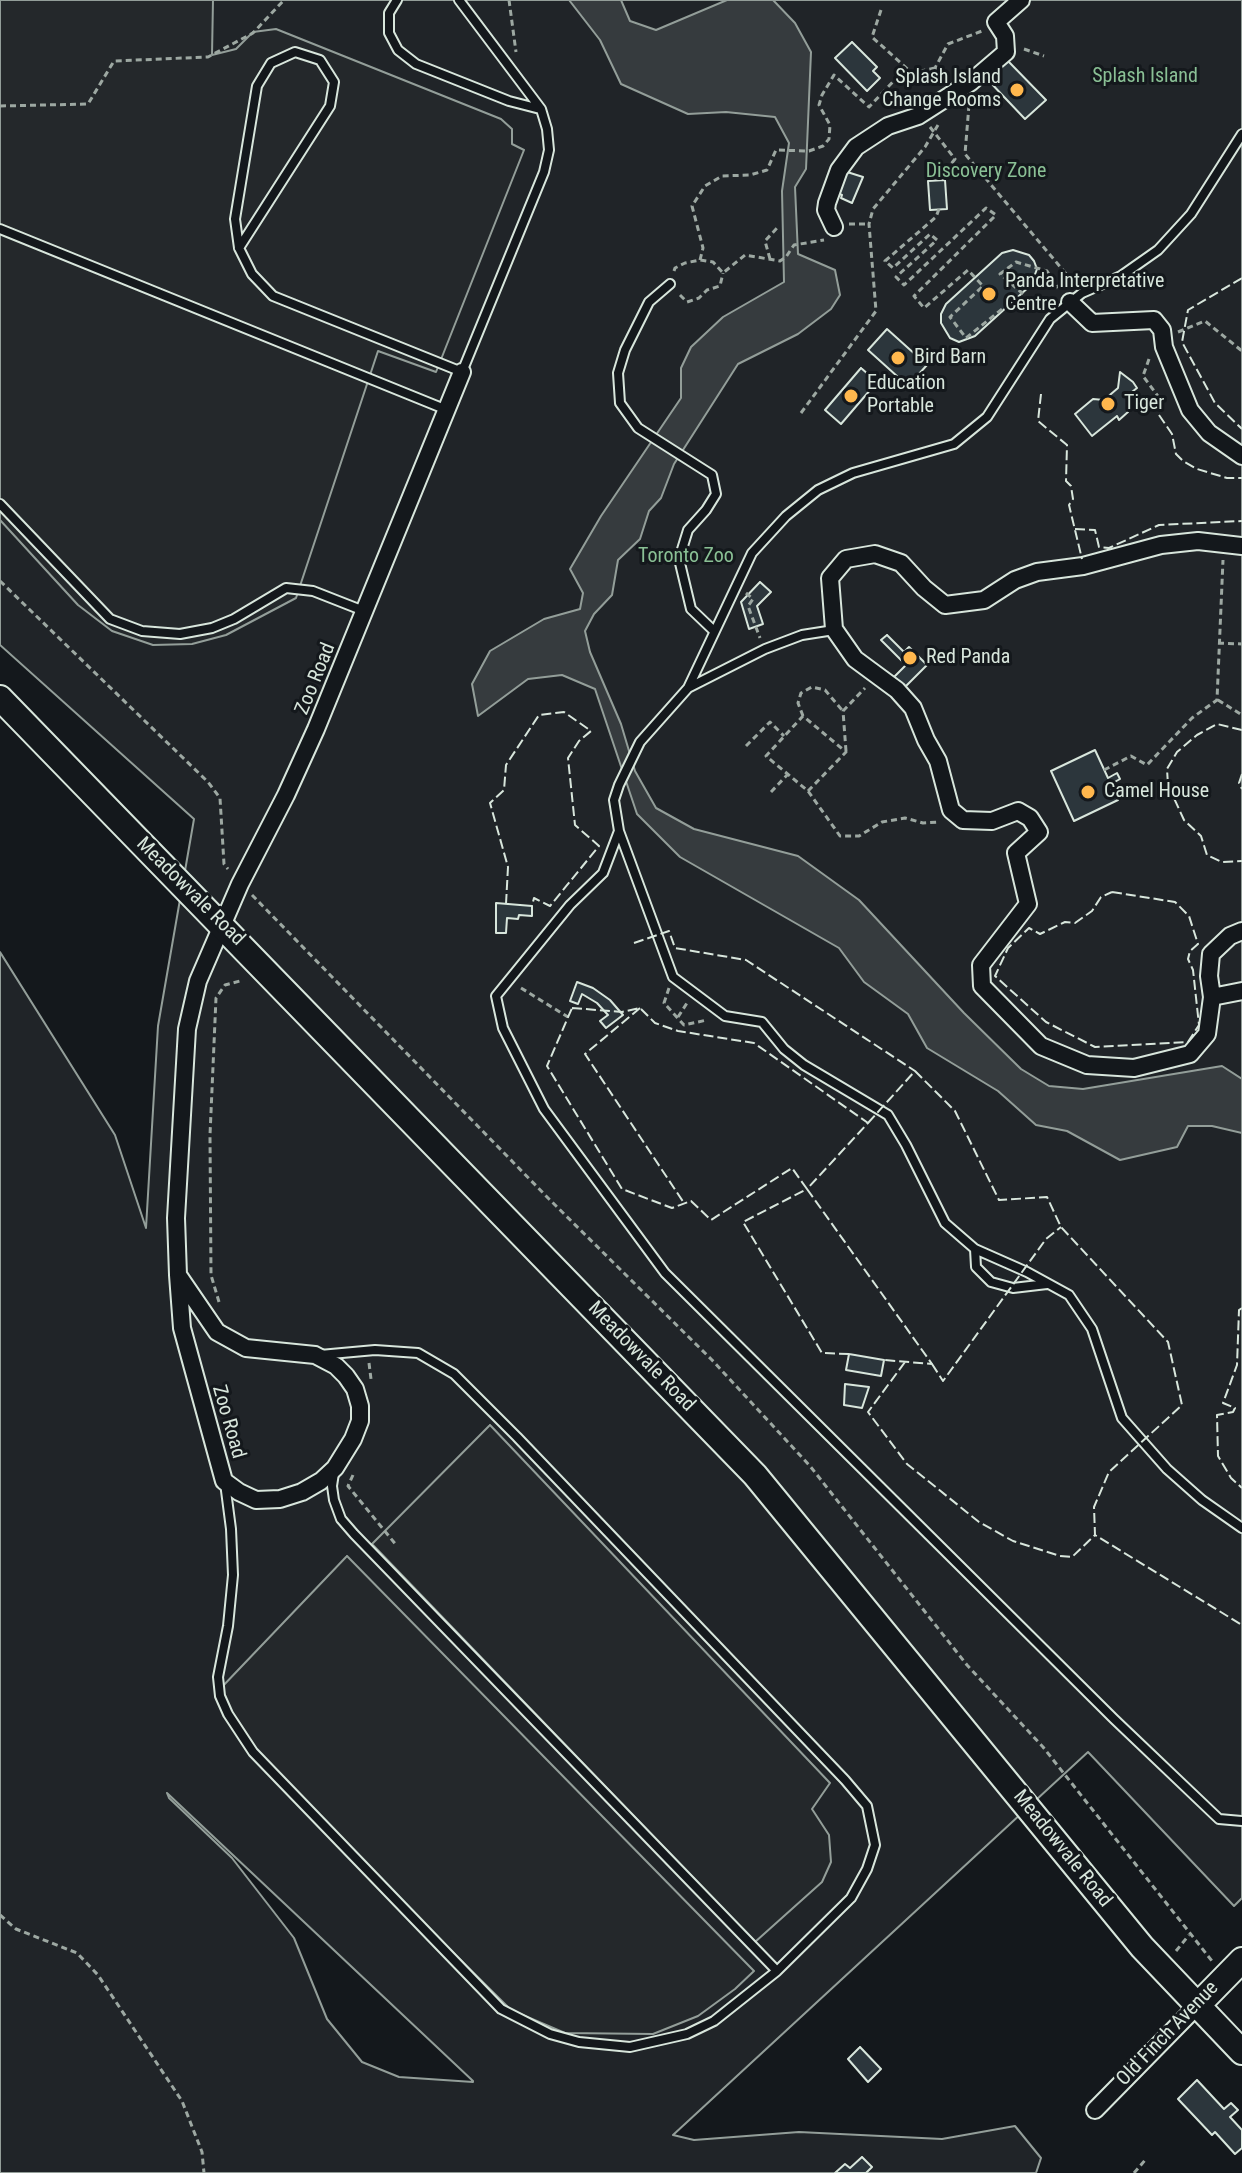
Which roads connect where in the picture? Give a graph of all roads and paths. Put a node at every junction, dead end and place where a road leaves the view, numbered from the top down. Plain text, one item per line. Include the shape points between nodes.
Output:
1 (284, 0) edge
2 (397, 0) edge
3 (459, 0) edge
4 (509, 0) edge
5 (1021, 0) edge
6 (881, 10) dead end
7 (996, 22) junction
8 (906, 68) junction
9 (935, 68) junction
10 (520, 79) junction
11 (971, 82) junction
12 (951, 95) junction
13 (0, 106) edge
14 (541, 109) junction
15 (935, 133) junction
16 (1242, 134) edge
17 (938, 180) dead end
18 (939, 209) dead end
19 (834, 227) joint
20 (777, 228) dead end
21 (0, 229) edge
22 (239, 248) junction
23 (770, 259) junction
24 (700, 260) junction
25 (723, 273) junction
26 (670, 284) junction
27 (1076, 298) junction
28 (1163, 339) junction
29 (1242, 351) edge
30 (462, 372) junction
31 (447, 410) junction
32 (801, 413) dead end
33 (1242, 456) edge
34 (0, 504) edge
35 (1224, 545) junction
36 (1242, 546) edge
37 (0, 581) edge
38 (737, 585) junction
39 (365, 612) junction
40 (834, 629) junction
41 (714, 631) junction
42 (1218, 643) junction
43 (1242, 644) edge
44 (765, 649) junction
45 (876, 676) junction
46 (688, 688) junction
47 (0, 698) edge
48 (1217, 700) junction
49 (843, 711) junction
50 (1242, 715) edge
51 (803, 716) junction
52 (784, 736) junction
53 (746, 746) dead end
54 (846, 752) junction
55 (1104, 770) dead end
56 (788, 774) junction
57 (808, 791) junction
58 (771, 792) dead end
59 (963, 820) junction
60 (619, 831) junction
61 (224, 864) dead end
62 (261, 904) dead end
63 (222, 924) junction
64 (1242, 931) edge
65 (673, 977) junction
66 (508, 980) junction
67 (240, 981) dead end
68 (1242, 991) edge
69 (1212, 997) junction
70 (725, 1016) junction
71 (568, 1017) dead end
72 (975, 1249) junction
73 (178, 1275) junction
74 (1048, 1284) junction
75 (223, 1313) dead end
76 (368, 1350) junction
77 (315, 1355) junction
78 (371, 1378) dead end
79 (335, 1468) junction
80 (354, 1472) dead end
81 (224, 1481) junction
82 (1242, 1528) edge
83 (397, 1546) dead end
84 (1242, 1821) edge
85 (0, 1915) edge
86 (1233, 1968) edge
87 (777, 1971) junction
88 (1197, 2006) junction
89 (1242, 2052) edge
90 (1095, 2110) dead end
91 (1146, 2159) dead end
92 (204, 2173) edge
93 (1134, 2173) edge

1 - 13 path via 253,33 208,57 114,61 88,104
2 - 14 lane via 389,13 389,33 398,50 416,64
3 - 10 lane, Zoo Road
4 - 10 path
5 - 7 street
6 - 8 path via 872,37
7 - 9 path via 948,44
7 - 11 street via 1005,36 1006,52
8 - 9 path via 912,73
8 - 24 path via 869,107 834,75 819,105 830,125 823,146 776,150 767,170 722,176 705,186 692,206 703,248
9 - 12 path
10 - 14 lane, Zoo Road
11 - 12 street
11 - 27 path via 965,154
12 - 15 path
12 - 19 street via 856,147 839,170 827,203
14 - 30 lane, Zoo Road via 549,150 544,172
15 - 17 path via 955,159
15 - 32 path via 873,209 869,224 876,311
16 - 27 lane via 1191,214 1158,250
18 - 27 path via 885,261 893,268 930,234 937,240 896,277 904,285 986,208 996,215 914,296 924,308 968,270 983,286 950,317 966,338 1022,293 1000,274 1016,262 1047,271
19 - 23 path via 823,241 794,245 780,261
20 - 23 path via 765,241
21 - 31 lane
22 - 22 lane via 330,106 334,82 320,60 295,52 271,63 257,86 235,219
22 - 30 lane via 252,274 273,296
23 - 25 path via 745,255
24 - 25 path via 713,262
24 - 26 path via 675,268
25 - 26 path via 720,286 687,302
26 - 41 lane via 649,302 625,350 618,373 620,403 638,428 712,475 716,494 688,530 679,559 691,609
27 - 28 street via 1092,323 1154,320
27 - 38 lane via 1050,319 987,417 954,444 853,473 818,490 752,553
28 - 29 path via 1205,321
28 - 33 street via 1190,410 1209,433
30 - 31 street, Zoo Road
31 - 39 street, Zoo Road
34 - 39 lane via 110,619 134,629 162,635 212,628 286,588 313,591
35 - 36 street
35 - 40 street via 1161,545 1037,572 984,600 945,605 901,563 875,554 846,559 830,578
35 - 42 path
37 - 61 path via 208,782 220,798
38 - 41 lane
38 - 44 path via 753,599 748,606
39 - 63 street, Zoo Road via 304,756
40 - 44 lane
40 - 45 street via 855,659
41 - 46 lane
42 - 43 path
42 - 48 path
44 - 46 lane
45 - 49 path
45 - 59 street via 913,708 938,761 951,810
46 - 60 lane via 640,742 619,785 614,800
47 - 63 main road, Meadowvale Road
48 - 50 path
48 - 55 path via 1147,765 1131,756
49 - 51 path via 825,690 812,687 801,693
49 - 54 path
51 - 52 path
51 - 54 path
52 - 53 path via 770,722
52 - 56 path via 766,756
54 - 57 path
56 - 57 path
56 - 58 path
57 - 59 path via 840,836 859,836 882,822 905,818 923,823
59 - 69 street via 992,821 1018,811 1039,832 1016,853 1028,904 981,965 982,986 1041,1046 1087,1065 1134,1068 1190,1054 1207,1034
60 - 65 lane
60 - 66 lane via 603,873
62 - 86 path via 810,1466 967,1665 1043,1747 1189,1935
63 - 73 street, Zoo Road via 198,981 187,1029 176,1218
63 - 88 main road, Meadowvale Road via 755,1475 1142,1947
64 - 69 street via 1211,954
65 - 70 lane
65 - 70 path via 664,1003 684,1025
66 - 71 path
66 - 84 lane via 496,996 503,1028 544,1109 665,1273 1219,1819
67 - 75 path via 225,985 216,998 211,1275
68 - 69 street
70 - 72 lane via 762,1022 804,1065 888,1115 945,1223
72 - 74 lane
72 - 74 lane via 976,1267 991,1282 1013,1288
73 - 77 street, Zoo Road via 217,1332 246,1348
73 - 81 street, Zoo Road via 182,1328
74 - 82 lane via 1069,1295 1092,1329 1122,1418 1167,1469
76 - 77 lane
76 - 78 path
76 - 87 lane via 418,1353 454,1374 867,1806 875,1845 862,1879 851,1898
77 - 79 street, Zoo Road via 346,1376 360,1406 353,1439
79 - 81 street, Zoo Road via 302,1492 280,1499 256,1500
79 - 87 lane via 334,1500 354,1534
80 - 83 path via 348,1486
81 - 87 lane via 233,1575 218,1677 228,1714 253,1752 493,2001 550,2034 630,2047 687,2034 714,2021
85 - 92 path via 16,1929 77,1953 98,1975 182,2101 202,2152
86 - 88 main road, Old Finch Avenue
88 - 89 main road, Meadowvale Road
88 - 90 street, Old Finch Avenue
91 - 93 path

